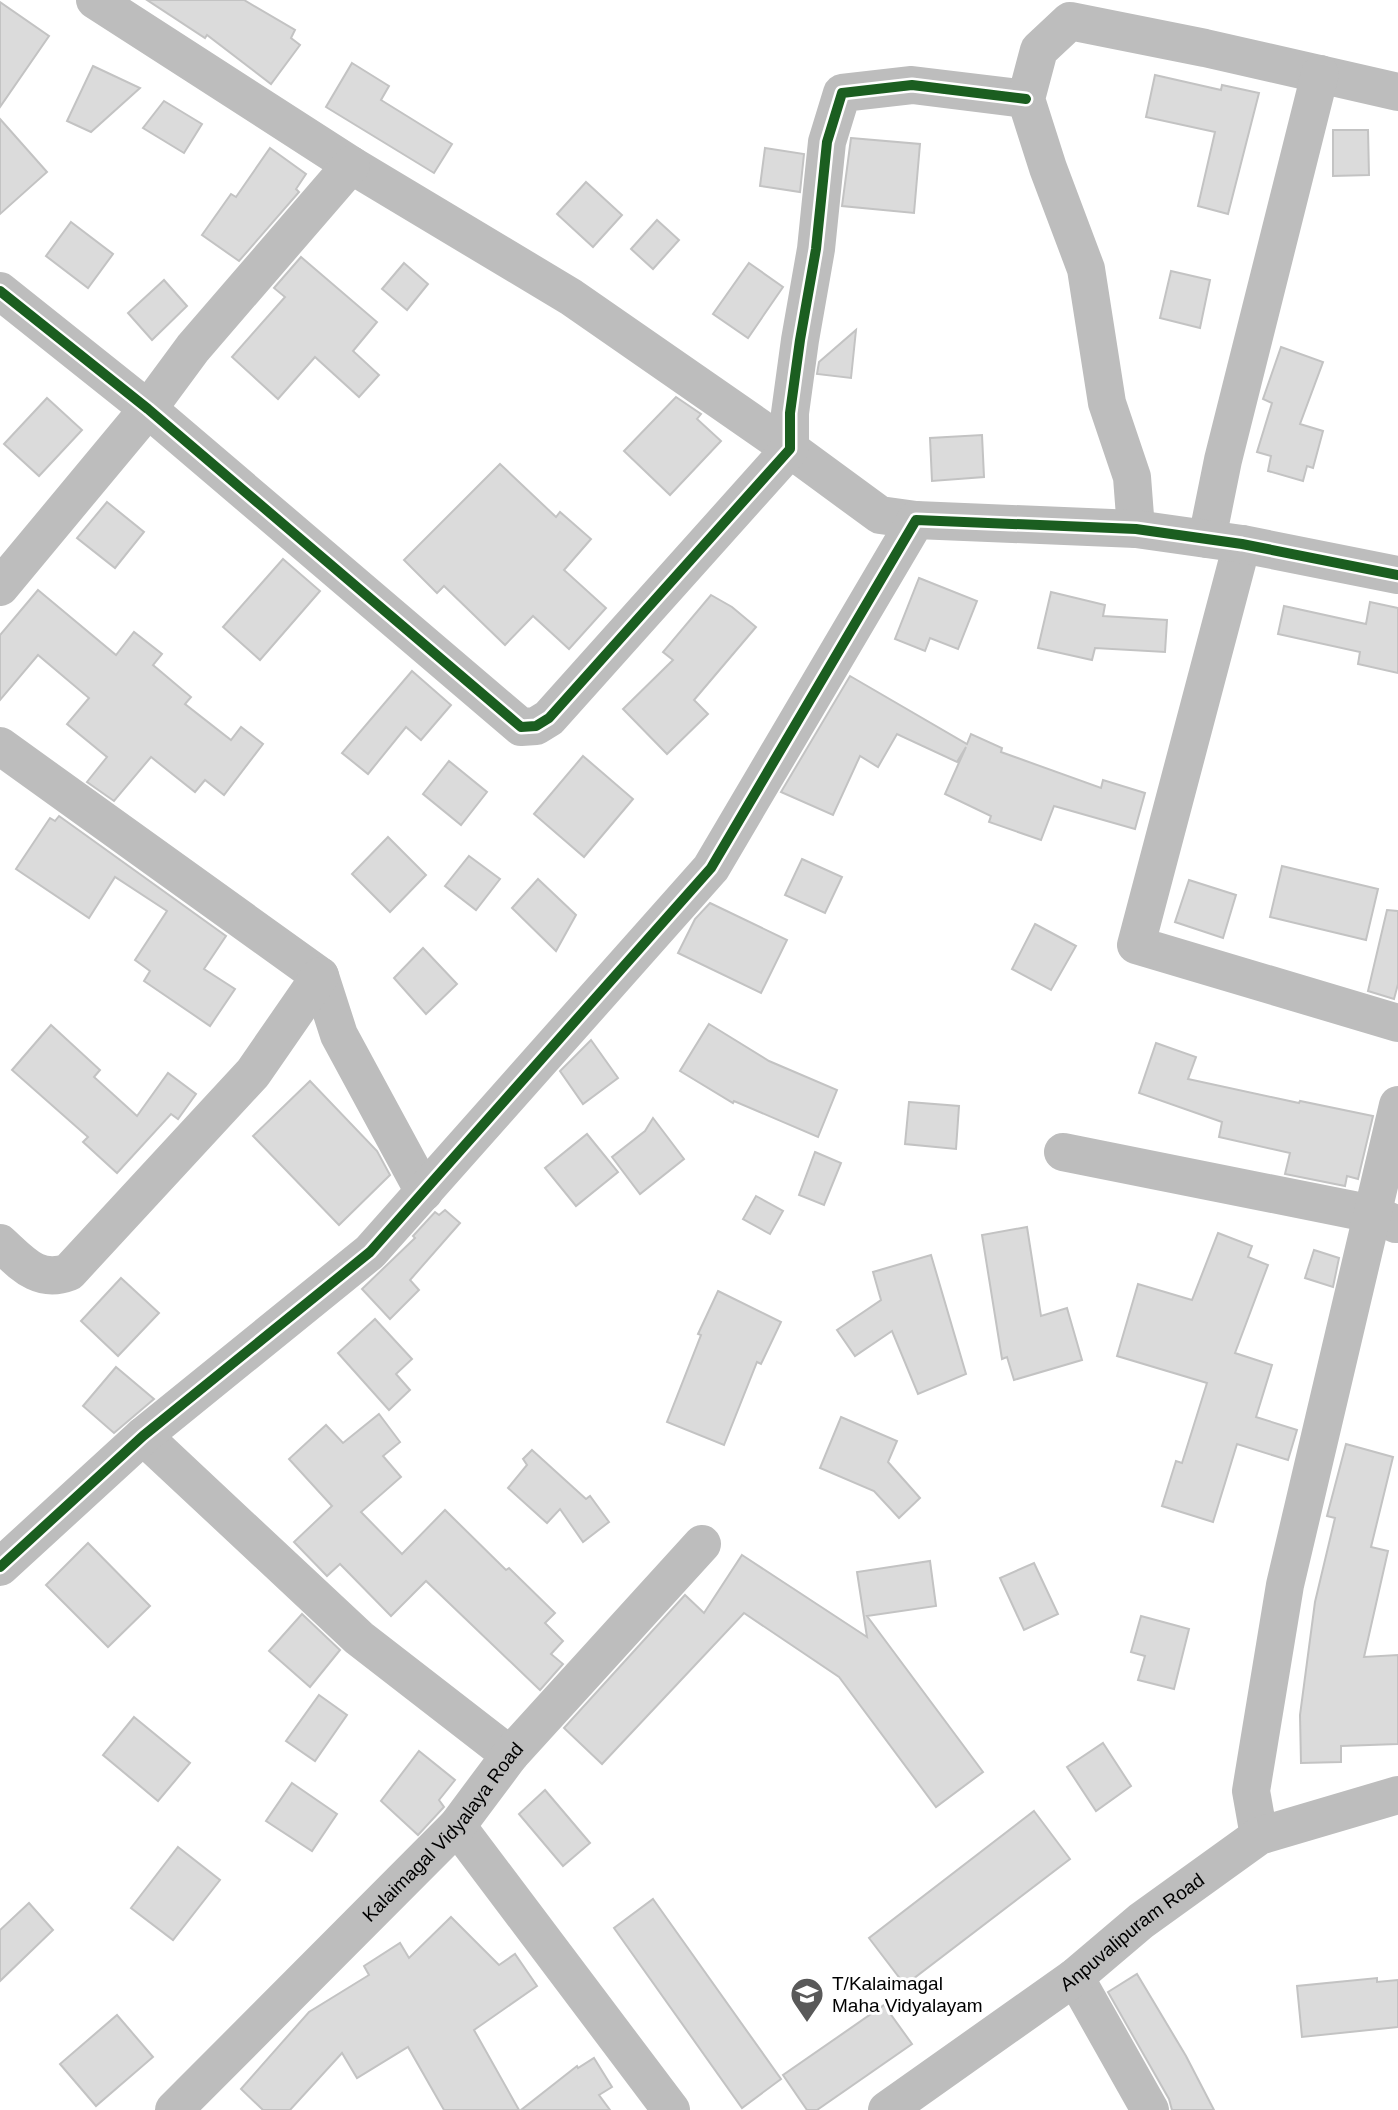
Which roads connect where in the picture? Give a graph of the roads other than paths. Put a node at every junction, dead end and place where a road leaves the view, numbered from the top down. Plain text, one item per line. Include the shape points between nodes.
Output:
1 (95, 0) edge
2 (1320, 74) junction
3 (1398, 92) edge
4 (1026, 99) junction
5 (351, 165) junction
6 (0, 291) edge
7 (148, 409) junction
8 (790, 449) junction
9 (916, 520) junction
10 (1136, 529) junction
11 (1224, 542) junction
12 (1398, 575) edge
13 (0, 587) edge
14 (0, 746) edge
15 (320, 976) junction
16 (1398, 1023) edge
17 (1398, 1105) edge
18 (1063, 1152) dead end
19 (424, 1192) junction
20 (1386, 1220) edge
21 (0, 1243) edge
22 (144, 1436) junction
23 (702, 1544) dead end
24 (0, 1567) edge
25 (510, 1755) junction
26 (1398, 1795) edge
27 (457, 1826) junction
28 (1259, 1836) junction
29 (1075, 1977) junction
30 (174, 2110) edge
31 (671, 2110) edge
32 (887, 2110) edge
33 (1150, 2110) edge

1 - 5 street
2 - 3 street
2 - 4 street via 1070,21 1039,50
2 - 11 street via 1223,460
4 - 8 street via 912,85 842,93 827,142 816,249 790,413
4 - 10 street via 1086,269 1107,403 1132,477
5 - 7 street via 193,348
5 - 8 street via 571,298
6 - 7 street
7 - 8 street via 521,727 536,726 549,718
7 - 13 street
8 - 9 street via 880,516
9 - 10 street
9 - 19 street via 711,868
10 - 11 street
11 - 12 street
11 - 16 street via 1136,945
14 - 15 street
15 - 19 street via 340,1035
15 - 21 street via 253,1073 69,1272 57,1276 33,1273
17 - 20 street
18 - 20 street
19 - 22 street via 370,1252
20 - 28 street via 1285,1585 1251,1791
22 - 24 street
22 - 25 street via 359,1638
23 - 25 street, Kalaimagal Vidyalaya Road
25 - 27 street, Kalaimagal Vidyalaya Road
26 - 28 street, Anpuvalipuram Road
27 - 30 street, Kalaimagal Vidyalaya Road
27 - 31 street
28 - 29 street, Anpuvalipuram Road via 1141,1921
29 - 32 street, Anpuvalipuram Road
29 - 33 street

